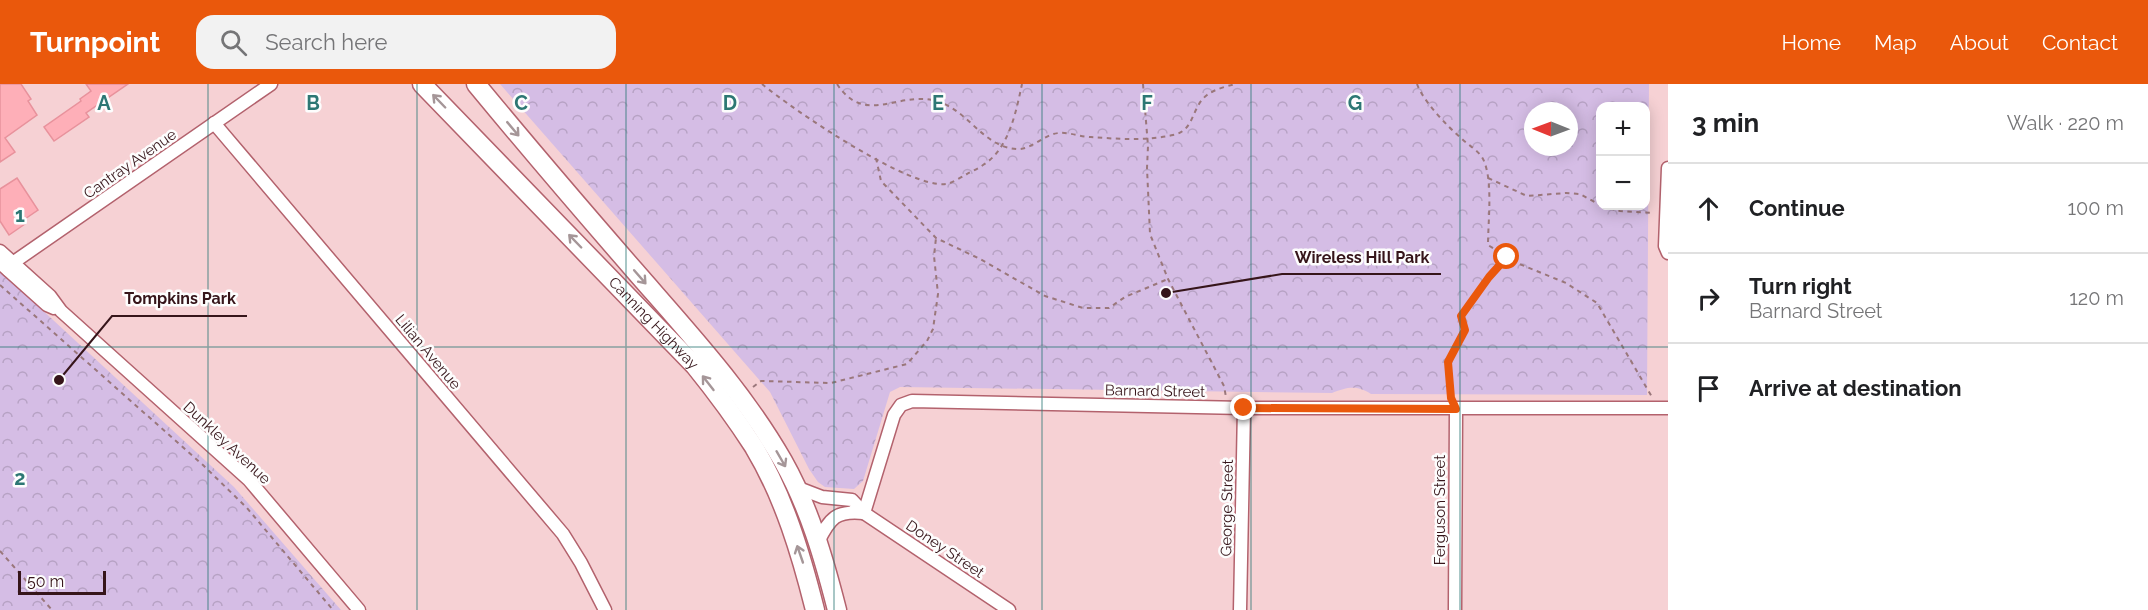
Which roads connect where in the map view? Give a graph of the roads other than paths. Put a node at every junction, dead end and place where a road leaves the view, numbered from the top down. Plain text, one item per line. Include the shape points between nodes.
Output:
1 (271, 84) edge
2 (422, 84) edge
3 (476, 84) edge
4 (214, 123) junction
5 (1668, 168) edge
6 (1667, 207) edge
7 (0, 251) edge
8 (1668, 253) edge
9 (7, 265) edge
10 (1244, 408) junction
11 (1668, 408) edge
12 (1456, 409) junction
13 (796, 487) junction
14 (864, 513) junction
15 (818, 542) junction
16 (359, 610) edge
17 (605, 610) edge
18 (815, 610) edge
19 (837, 610) edge
20 (1009, 610) edge
21 (1240, 610) edge
22 (1455, 610) edge

1 - 4 street, Cantray Avenue
18 -> 2 highway, Canning Highway via 805,568 774,485 727,406 695,366
3 -> 13 highway, Canning Highway via 730,382 765,431
4 - 9 street, Cantray Avenue
4 - 17 street, Lilian Avenue via 563,534
5 - 6 street
6 - 8 street
7 - 9 street, Dunkley Avenue
9 - 16 street, Dunkley Avenue via 47,305 61,311 249,480
10 - 12 street, Barnard Street
10 - 14 street, Barnard Street via 908,402 894,415
10 - 21 street, George Street
11 - 12 street, Barnard Street
12 - 22 street, Ferguson Street
13 - 14 street, Doney Street via 822,497 852,500
13 - 15 highway, Canning Highway
14 - 15 street via 840,514 830,521
14 - 20 street, Doney Street
15 - 19 highway, Canning Highway

